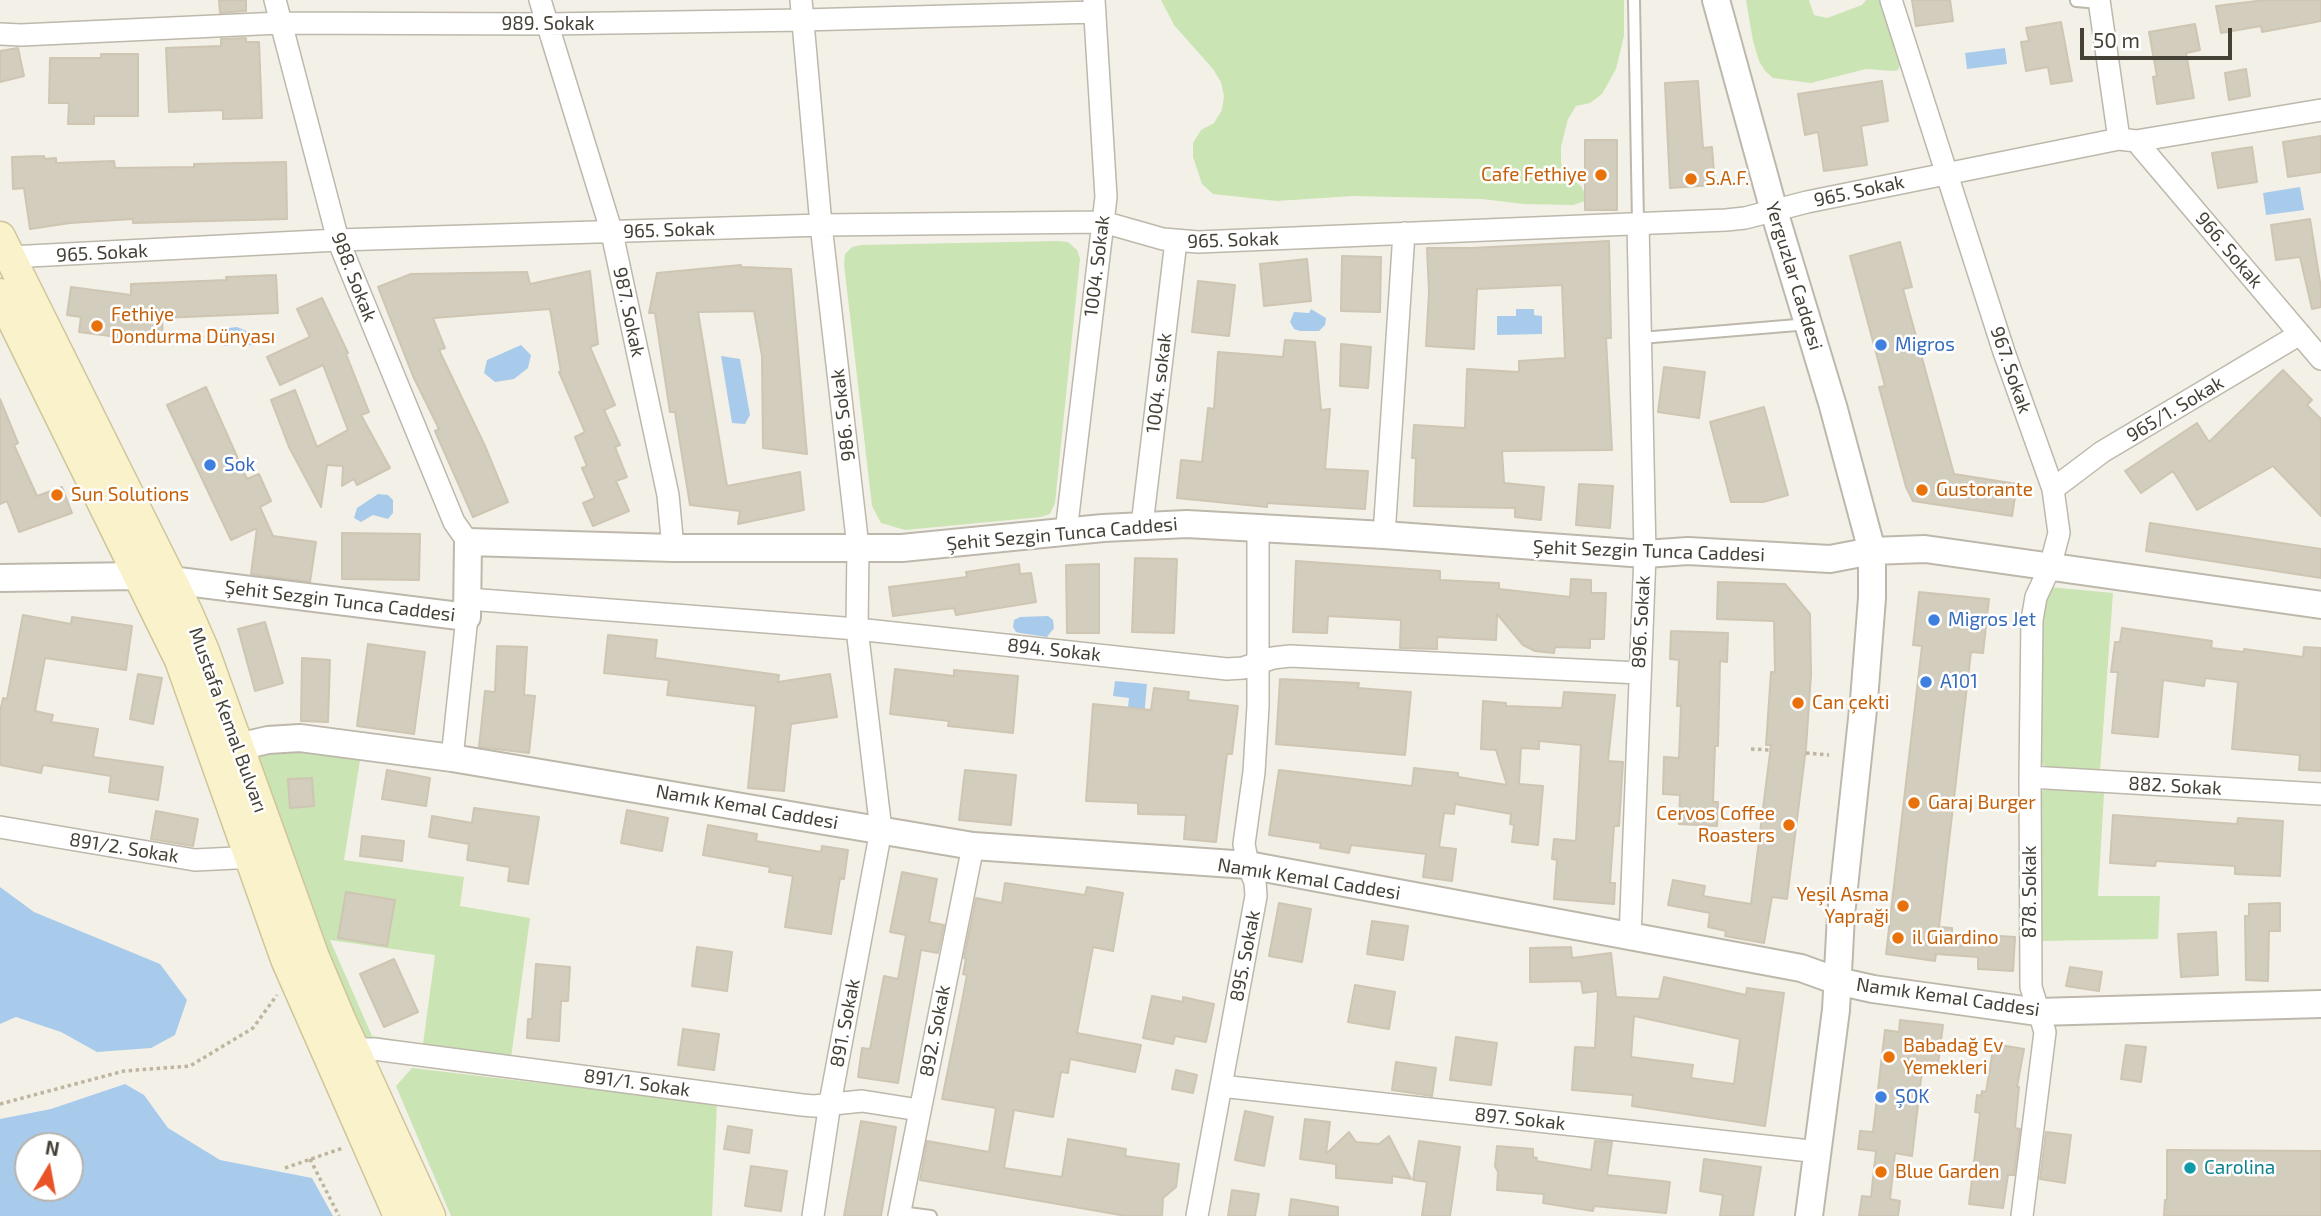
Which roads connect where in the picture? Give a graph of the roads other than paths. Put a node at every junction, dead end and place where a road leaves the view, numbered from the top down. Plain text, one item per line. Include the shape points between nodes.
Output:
1 (275, 0) edge
2 (540, 0) edge
3 (1634, 0) edge
4 (1716, 0) edge
5 (1891, 0) edge
6 (2076, 1) edge
7 (2100, 1) edge
8 (1095, 6) edge
9 (802, 10) edge
10 (280, 23) junction
11 (547, 24) junction
12 (0, 34) edge
13 (2321, 110) edge
14 (2128, 140) junction
15 (1947, 173) junction
16 (1774, 211) junction
17 (1103, 222) junction
18 (1638, 223) junction
19 (821, 225) junction
20 (612, 233) junction
21 (1404, 233) junction
22 (338, 240) junction
23 (1176, 241) junction
24 (5, 247) edge
25 (0, 294) edge
26 (1809, 324) junction
27 (2301, 334) junction
28 (1642, 338) junction
29 (2321, 359) edge
30 (2053, 489) junction
31 (1142, 525) junction
32 (1258, 528) junction
33 (1066, 532) junction
34 (1384, 535) junction
35 (468, 541) junction
36 (858, 547) junction
37 (673, 548) junction
38 (1872, 551) junction
39 (1645, 555) junction
40 (2050, 567) junction
41 (138, 576) junction
42 (0, 578) edge
43 (172, 582) junction
44 (2321, 605) edge
45 (468, 608) junction
46 (857, 629) junction
47 (1258, 664) junction
48 (1639, 673) junction
49 (225, 749) junction
50 (452, 758) junction
51 (2030, 777) junction
52 (2321, 794) edge
53 (0, 827) edge
54 (881, 830) junction
55 (973, 846) junction
56 (249, 855) junction
57 (1248, 865) junction
58 (1630, 938) junction
59 (1838, 981) junction
60 (2321, 1004) edge
61 (2038, 1012) junction
62 (354, 1049) junction
63 (1221, 1086) junction
64 (830, 1103) junction
65 (919, 1110) junction
66 (1819, 1152) junction
67 (899, 1214) edge
68 (400, 1216) edge
69 (430, 1216) edge
70 (813, 1216) edge
71 (931, 1216) edge
72 (1197, 1216) edge
73 (1809, 1216) edge
74 (2022, 1216) edge

1 - 10 street, 988. Sokak
2 - 11 street, 987. Sokak
3 - 18 lane
4 - 16 street, Yerguzlar Caddesi
5 - 15 street, 967. Sokak
6 - 7 lane
7 - 14 street
8 - 9 street, 989. Sokak
8 - 17 street, 1004. Sokak via 1106,197
9 - 11 street, 989. Sokak
9 - 19 street, 986. Sokak
10 - 11 street, 989. Sokak
10 - 12 street, 989. Sokak
10 - 22 street, 988. Sokak
11 - 20 street, 987. Sokak
13 - 14 street, 965. Sokak
14 - 15 street, 965. Sokak
14 - 27 street, 966. Sokak
15 - 16 street, 965. Sokak
15 - 30 street, 967. Sokak
16 - 18 street, 965. Sokak via 1726,220
16 - 26 street, Yerguzlar Caddesi
17 - 19 street, 965. Sokak
17 - 23 street, 965. Sokak
17 - 33 street, 1004. Sokak
18 - 21 street, 965. Sokak
18 - 28 street, 896. Sokak
19 - 20 street, 965. Sokak
19 - 36 street, 986. Sokak
20 - 22 street, 965. Sokak
20 - 37 street, 987. Sokak via 668,495
21 - 23 street, 965. Sokak
21 - 34 street
22 - 24 street, 965. Sokak
22 - 35 street, 988. Sokak via 454,522
23 - 31 street, 1004. sokak
24 - 43 main road, Mustafa Kemal Bulvarı
25 - 41 main road, Mustafa Kemal Bulvarı
26 - 28 lane
26 - 38 street, Yerguzlar Caddesi
27 - 29 street, 966. Sokak
27 - 30 street, 965/1. Sokak via 2102,452
28 - 39 street, 896. Sokak
30 - 40 street, 967. Sokak via 2059,533
31 - 32 street, Şehit Sezgin Tunca Caddesi
31 - 33 street, Şehit Sezgin Tunca Caddesi
32 - 34 street, Şehit Sezgin Tunca Caddesi
32 - 47 street, 895. Sokak
33 - 36 street, Şehit Sezgin Tunca Caddesi via 902,548
34 - 39 street, Şehit Sezgin Tunca Caddesi
35 - 37 street, Şehit Sezgin Tunca Caddesi
35 - 45 street, Şehit Sezgin Tunca Caddesi
36 - 37 street, Şehit Sezgin Tunca Caddesi
36 - 46 street, 986. Sokak
38 - 39 street, Şehit Sezgin Tunca Caddesi via 1830,559 1688,551
38 - 40 street, Şehit Sezgin Tunca Caddesi via 1925,549
38 - 59 street via 1866,687
39 - 48 street, 896. Sokak
40 - 44 street, Şehit Sezgin Tunca Caddesi
40 - 51 street, 878. Sokak via 2036,597 2032,620
41 - 42 street, Şehit Sezgin Tunca Caddesi
41 - 43 street, Şehit Sezgin Tunca Caddesi
41 - 49 main road, Mustafa Kemal Bulvarı
43 - 45 street, Şehit Sezgin Tunca Caddesi
43 - 49 main road, Mustafa Kemal Bulvarı via 204,651
45 - 46 street, 894. Sokak
45 - 50 street
46 - 47 street, 894. Sokak via 1227,669
46 - 54 street, 986. Sokak
47 - 48 street, 894. Sokak via 1290,656
47 - 57 street, 895. Sokak via 1254,772 1244,844
48 - 58 street, 896. Sokak
49 - 50 street, Namık Kemal Caddesi via 300,738
49 - 56 main road, Mustafa Kemal Bulvarı
49 - 62 main road, Mustafa Kemal Bulvarı
50 - 54 street, Namık Kemal Caddesi
51 - 52 street, 882. Sokak
51 - 61 street, 878. Sokak via 2031,987
53 - 56 street, 891/2. Sokak via 195,860
54 - 55 street, Namık Kemal Caddesi
54 - 64 street, 891. Sokak
55 - 57 street, Namık Kemal Caddesi
55 - 65 street, 892. Sokak
56 - 68 main road, Mustafa Kemal Bulvarı via 286,996
57 - 58 street, Namık Kemal Caddesi
57 - 63 street, 895. Sokak via 1256,896
58 - 59 street, Namık Kemal Caddesi via 1801,968
59 - 61 street, Namık Kemal Caddesi
59 - 66 street
60 - 61 street, Namık Kemal Caddesi
61 - 74 street, 878. Sokak via 2045,1032
62 - 64 street, 891/1. Sokak via 802,1105
62 - 69 main road, Mustafa Kemal Bulvarı
63 - 66 street, 897. Sokak
63 - 72 street, 895. Sokak
64 - 65 street, 891/1. Sokak via 862,1101
64 - 70 street, 891. Sokak
65 - 67 street, 892. Sokak
66 - 73 street
67 - 71 lane

